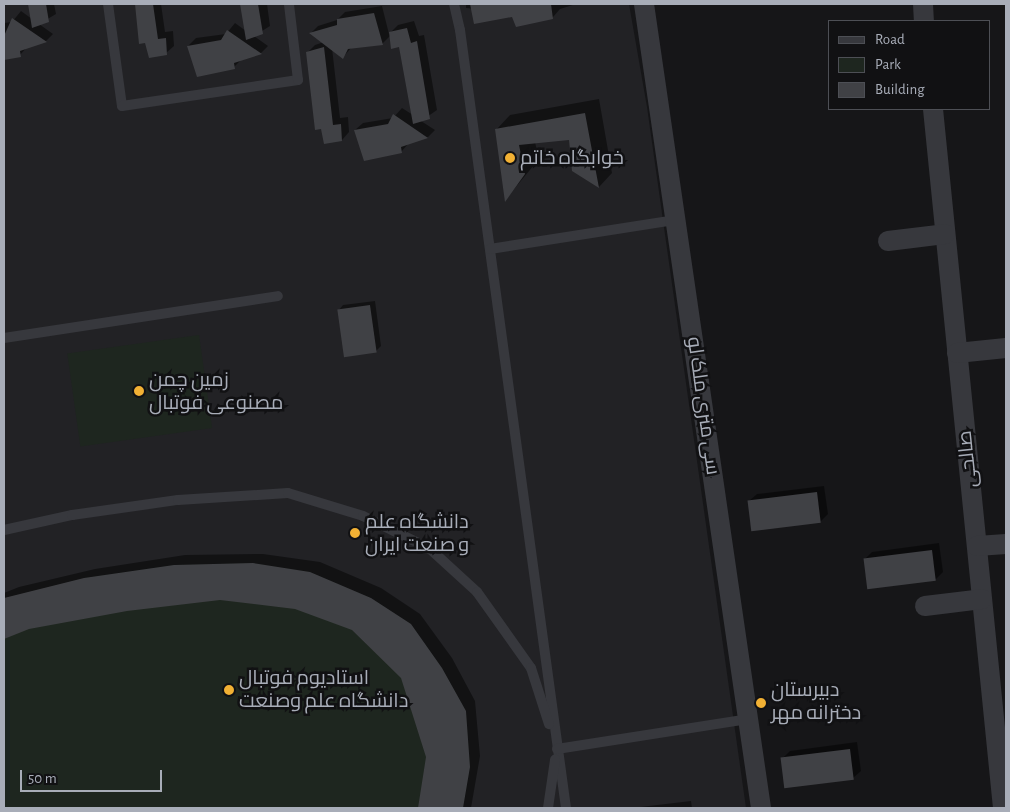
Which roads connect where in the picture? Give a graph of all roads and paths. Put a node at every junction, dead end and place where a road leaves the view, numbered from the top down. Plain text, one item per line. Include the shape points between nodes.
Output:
1 (108, 4) edge
2 (289, 4) edge
3 (454, 4) edge
4 (644, 4) edge
5 (922, 4) edge
6 (924, 20) edge
7 (933, 110) edge
8 (676, 220) junction
9 (945, 234) junction
10 (888, 241) dead end
11 (490, 249) junction
12 (278, 296) dead end
13 (4, 338) edge
14 (1006, 348) edge
15 (957, 352) junction
16 (4, 530) edge
17 (1006, 544) edge
18 (977, 546) junction
19 (982, 599) junction
20 (925, 606) dead end
21 (748, 719) junction
22 (556, 749) junction
23 (548, 808) edge
24 (566, 808) edge
25 (761, 808) edge
26 (1003, 808) edge

1 - 2 lane via 122,106 298,80
3 - 11 lane
4 - 8 street, سی متری ملک لو
5 - 6 street
7 - 9 street, صالحی
8 - 11 lane
8 - 21 street, سی متری ملک لو
9 - 10 street
9 - 15 street, صالحی
11 - 22 lane
12 - 13 lane
14 - 15 street
15 - 18 street, صالحی
16 - 22 lane via 72,515 178,500 288,493 363,516 429,548 477,592 531,668
17 - 18 street
18 - 19 street, صالحی
19 - 20 street
19 - 26 street, صالحی
21 - 22 lane
21 - 25 street, سی متری ملک لو
22 - 23 lane
22 - 24 lane

